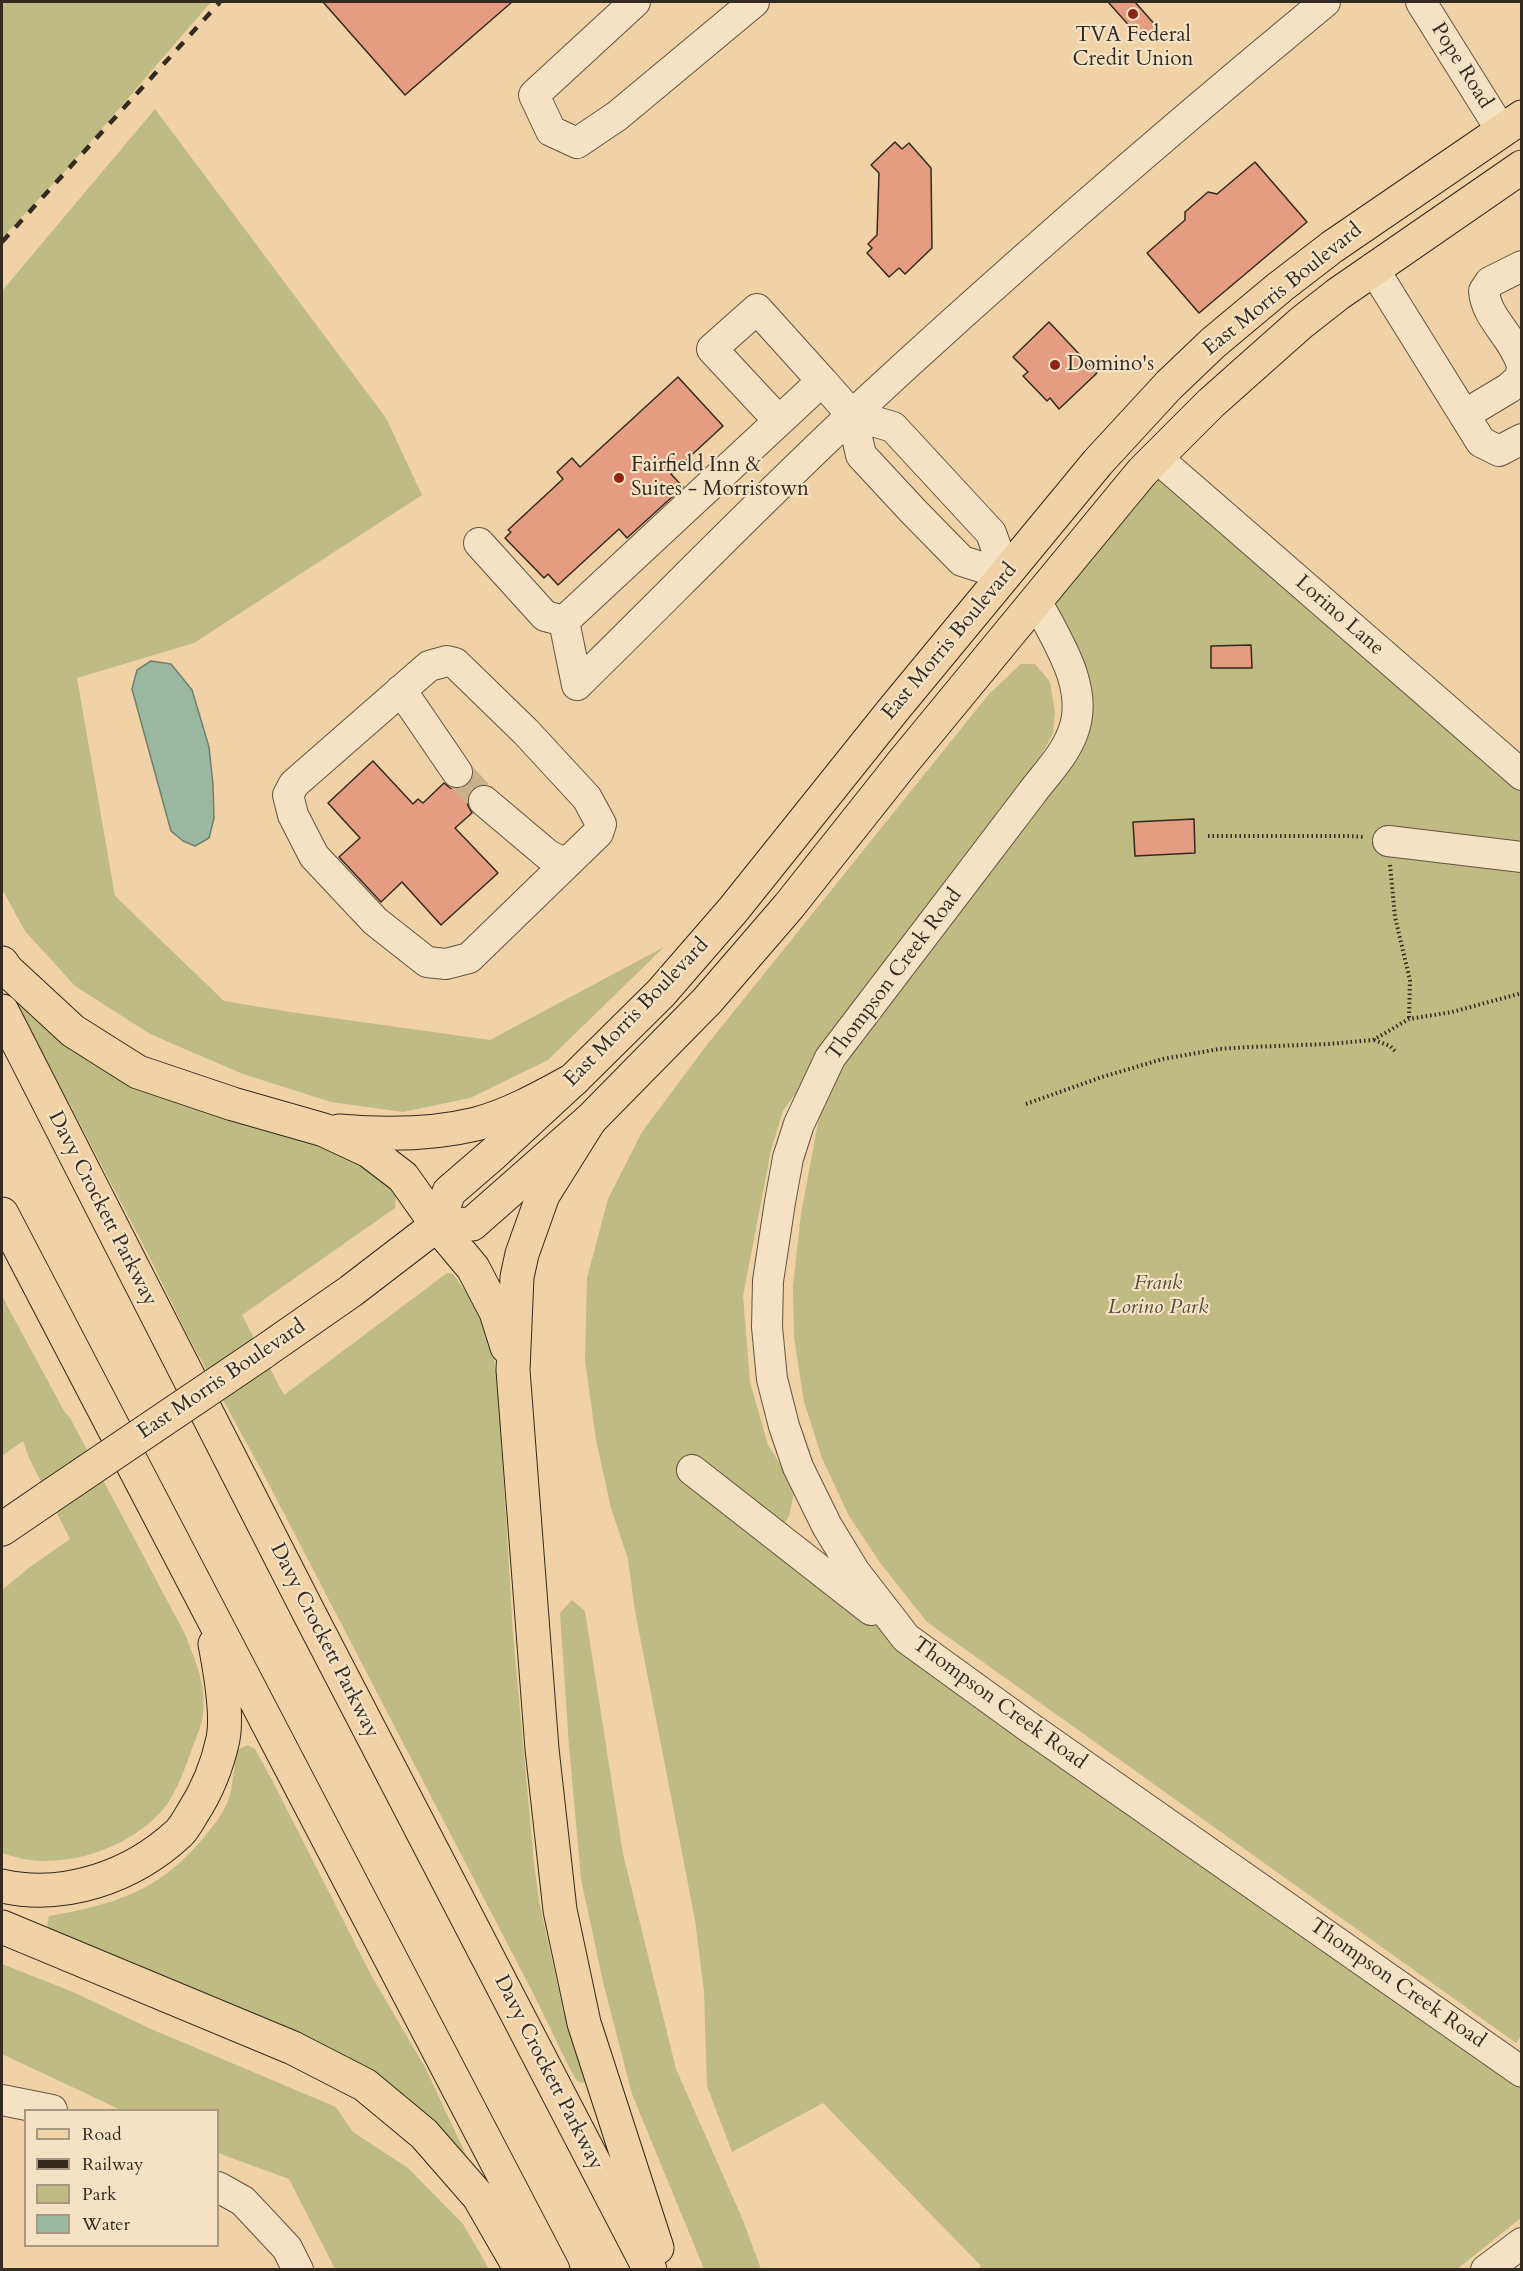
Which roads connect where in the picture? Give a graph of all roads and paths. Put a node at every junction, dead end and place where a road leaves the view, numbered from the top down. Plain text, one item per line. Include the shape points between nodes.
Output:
1 (635, 2) edge
2 (754, 2) edge
3 (1325, 2) edge
4 (1420, 2) edge
5 (1511, 124) edge
6 (1521, 163) edge
7 (1521, 167) edge
8 (1521, 266) edge
9 (1373, 268) junction
10 (1521, 368) edge
11 (822, 381) junction
12 (852, 415) junction
13 (1464, 415) junction
14 (778, 421) junction
15 (1521, 439) edge
16 (1156, 457) junction
17 (944, 484) junction
18 (913, 511) junction
19 (478, 543) dead end
20 (1006, 575) junction
21 (1036, 602) junction
22 (564, 621) junction
23 (401, 690) junction
24 (457, 772) tunnel mouth
25 (1521, 775) edge
26 (484, 801) tunnel mouth
27 (1208, 836) dead end
28 (1388, 841) junction
29 (1521, 857) edge
30 (566, 864) junction
31 (2, 963) edge
32 (1521, 993) edge
33 (2, 1011) edge
34 (1409, 1019) junction
35 (1373, 1040) junction
36 (1395, 1051) dead end
37 (573, 1080) junction
38 (1026, 1104) dead end
39 (590, 1120) junction
40 (324, 1130) junction
41 (2, 1214) edge
42 (437, 1226) junction
43 (513, 1370) junction
44 (692, 1470) dead end
45 (2, 1529) edge
46 (207, 1606) junction
47 (906, 1638) junction
48 (2, 1886) edge
49 (2, 1927) edge
50 (1521, 2072) edge
51 (2, 2100) edge
52 (47, 2109) edge
53 (219, 2188) edge
54 (1521, 2242) edge
55 (298, 2270) edge
56 (521, 2270) edge
57 (553, 2270) edge
58 (650, 2270) edge
59 (664, 2270) edge
60 (1486, 2270) edge

1 - 2 street via 534,95 551,130 577,143 617,116
3 - 12 street via 1206,100
4 - 5 street, Pope Road
5 - 6 main road
5 - 20 main road, East Morris Boulevard via 1332,247 1214,343 1115,443
7 - 9 main road, East Morris Boulevard
8 - 10 street via 1490,282 1484,291 1485,302 1510,339
9 - 13 street
9 - 16 main road, East Morris Boulevard via 1301,323
10 - 13 street via 1519,380
11 - 12 street
11 - 14 street
11 - 14 street via 757,309 712,349
12 - 17 street via 893,427
12 - 18 street via 861,455
12 - 22 street via 577,685
13 - 15 street via 1481,442 1492,449 1499,451
14 - 22 street
16 - 21 main road, East Morris Boulevard
16 - 25 street, Lorino Lane
17 - 18 street
17 - 20 street via 991,533
18 - 20 street via 962,561
19 - 22 street via 545,616
20 - 21 main road
20 - 37 main road, East Morris Boulevard via 708,940
21 - 39 main road, East Morris Boulevard via 746,956
21 - 47 street, Thompson Creek Road via 1075,682 1079,708 1073,733 830,1058 799,1124 788,1158 768,1281 772,1379 798,1467 855,1572
23 - 24 street
23 - 30 street via 429,666 455,663 526,732 587,798 600,824 598,833
23 - 30 street via 294,784 288,795 293,815 314,856 368,913 427,962 446,964 469,958
26 - 30 street via 548,855
27 - 28 path via 1349,836
28 - 29 street
28 - 34 path via 1393,903 1410,980
31 - 40 main road via 73,1031 138,1072
32 - 34 path
33 - 58 main road, Davy Crockett Parkway
34 - 35 path
35 - 36 path
35 - 38 path via 1189,1054 1139,1065
37 - 40 main road via 523,1106 466,1126 376,1134
37 - 42 main road, East Morris Boulevard via 449,1192
39 - 42 main road, East Morris Boulevard via 472,1224
39 - 43 main road via 543,1195 525,1244 517,1277
40 - 42 main road via 369,1150 403,1177
41 - 46 main road
42 - 43 main road via 473,1269 496,1312
42 - 45 main road, East Morris Boulevard, bridge via 262,1353
43 - 59 main road via 542,1749 560,1910 584,2023
44 - 47 street
46 - 48 main road via 223,1683 224,1737 208,1790 180,1832 131,1868 80,1887 22,1891
46 - 57 main road
47 - 50 street, Thompson Creek Road
49 - 56 main road via 293,2048 364,2085 424,2134 479,2197
51 - 52 street
53 - 55 street via 243,2201 287,2248
54 - 60 street

